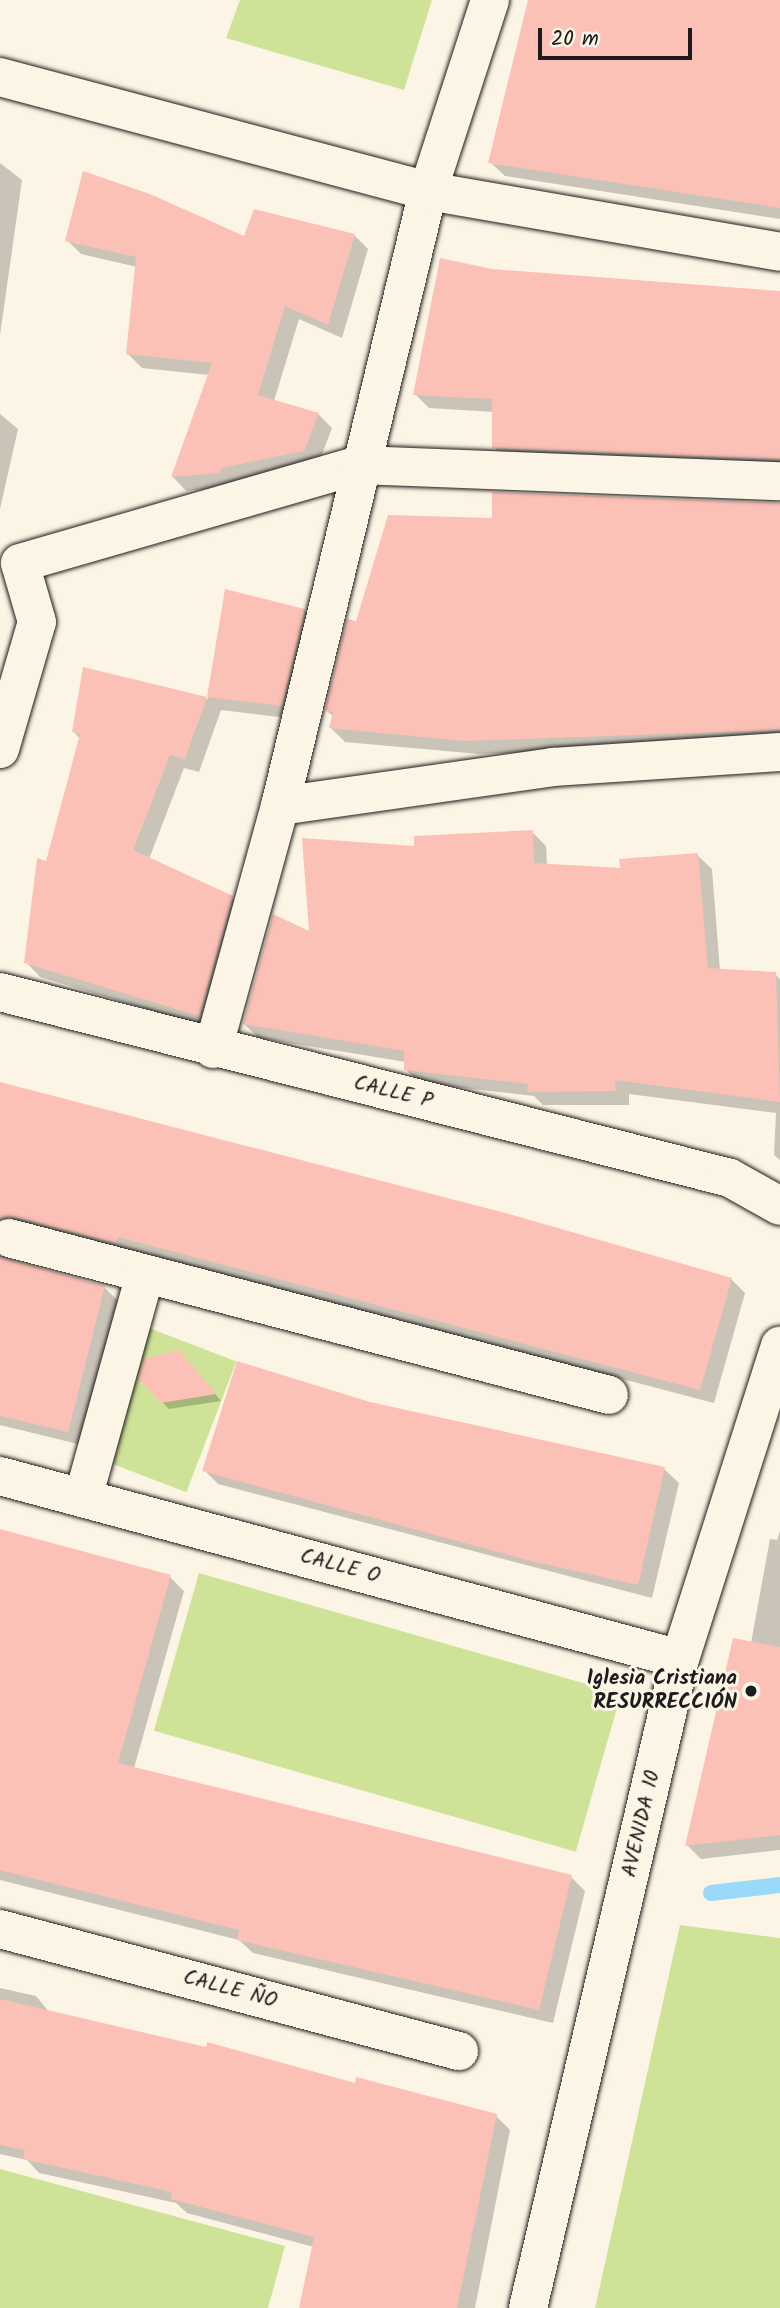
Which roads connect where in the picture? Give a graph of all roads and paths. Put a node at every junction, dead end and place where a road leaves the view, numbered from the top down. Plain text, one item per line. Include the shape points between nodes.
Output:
1 (490, 0) edge
2 (0, 77) edge
3 (428, 191) junction
4 (780, 252) edge
5 (359, 465) junction
6 (780, 481) edge
7 (10, 557) edge
8 (0, 749) edge
9 (780, 752) edge
10 (280, 806) junction
11 (0, 992) edge
12 (213, 1049) junction
13 (780, 1206) edge
14 (9, 1238) dead end
15 (145, 1275) junction
16 (780, 1346) edge
17 (609, 1395) dead end
18 (0, 1476) edge
19 (83, 1498) junction
20 (680, 1659) junction
21 (0, 1929) edge
22 (459, 2051) dead end
23 (527, 2308) edge

1 - 3 street
2 - 3 street
3 - 4 street
3 - 5 street
5 - 6 street
5 - 7 street
5 - 10 street
7 - 8 street via 37,622
9 - 10 street via 553,767
10 - 12 street
11 - 12 street, CALLE P
12 - 13 street, CALLE P via 730,1178
14 - 15 street
15 - 17 street
15 - 19 street
16 - 20 street, AVENIDA 10
18 - 19 street, CALLE O
19 - 20 street, CALLE O
20 - 23 street, AVENIDA 10
21 - 22 street, CALLE ÑO

